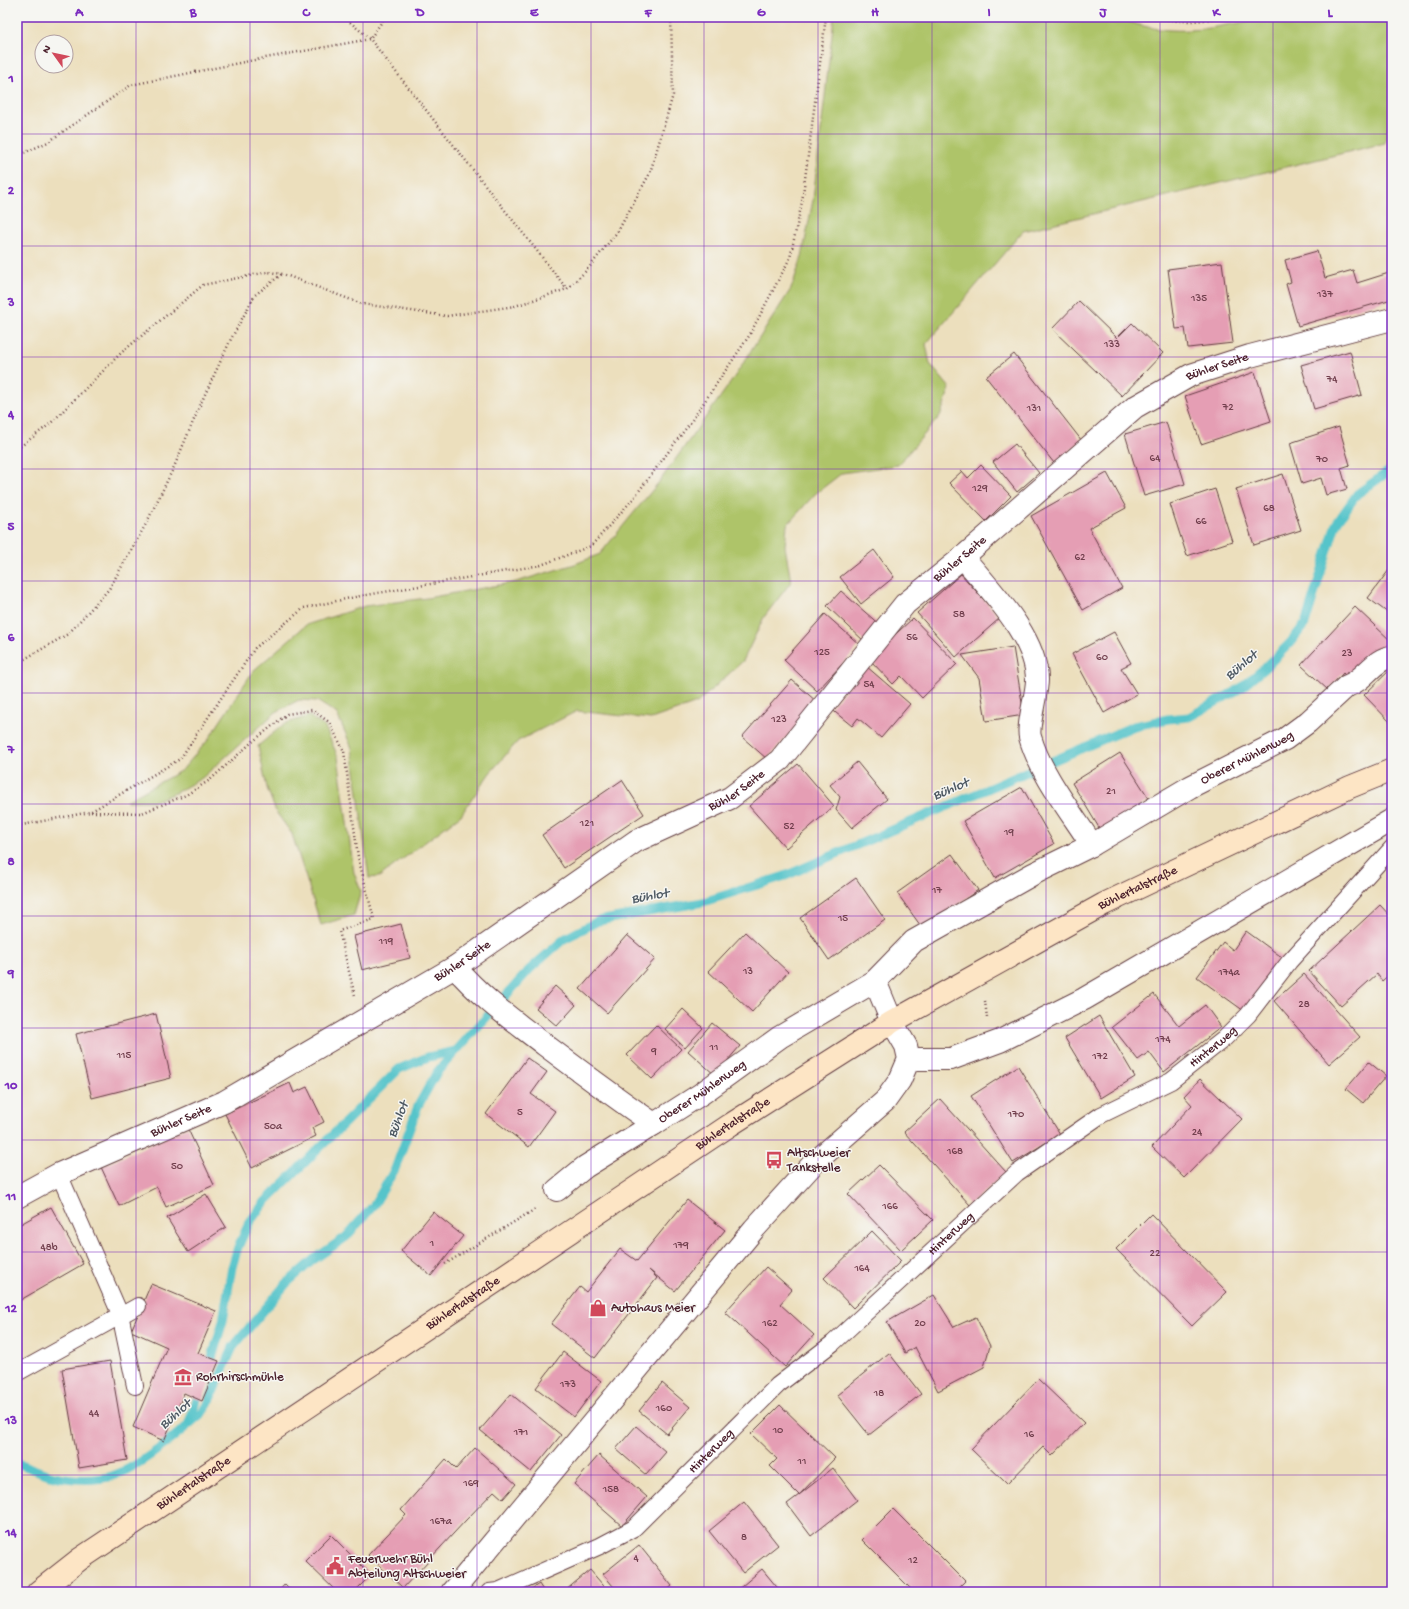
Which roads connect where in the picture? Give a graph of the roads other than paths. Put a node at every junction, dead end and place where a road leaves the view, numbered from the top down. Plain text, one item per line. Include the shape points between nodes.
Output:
1 (1392, 319) edge
2 (963, 557) junction
3 (1392, 657) edge
4 (1392, 770) edge
5 (1392, 820) edge
6 (1092, 845) junction
7 (1392, 848) edge
8 (462, 975) junction
9 (874, 981) junction
10 (892, 1022) junction
11 (909, 1059) junction
12 (654, 1124) junction
13 (59, 1174) junction
14 (557, 1190) road end
15 (17, 1197) edge
16 (138, 1306) dead end
17 (120, 1314) junction
18 (17, 1372) edge
19 (135, 1386) dead end
20 (38, 1592) edge
21 (452, 1592) edge
22 (489, 1592) edge

1 - 2 street, Bühler Seite via 1250,356 1191,375 1135,407
2 - 6 street via 1020,629 1033,657 1037,680 1030,734 1035,751
2 - 8 street, Bühler Seite via 906,604 780,760 730,798 636,841
3 - 6 street, Oberer Mühlenweg via 1367,671 1354,684 1347,686 1308,722 1285,739 1190,787
4 - 10 main road, Bühlertalstraße via 1350,786 1104,904
5 - 11 street via 1084,999 1000,1041 952,1059
6 - 9 street, Oberer Mühlenweg via 1033,874 914,941
7 - 22 lane, Hinterweg via 1289,962 1248,1015 1224,1039 1171,1081 1101,1115 1017,1173 832,1343 778,1384 634,1528 600,1546
8 - 12 street, Oberer Mühlenweg via 516,1023
8 - 13 street, Bühler Seite via 361,1022 224,1102
9 - 10 street
9 - 12 street, Oberer Mühlenweg via 780,1037 701,1094
10 - 11 street via 906,1046
10 - 20 main road, Bühlertalstraße via 730,1125 80,1559
11 - 21 street via 900,1080 885,1101 813,1164 754,1229
12 - 14 street via 584,1167
13 - 15 street, Bühler Seite
13 - 17 lane
16 - 17 lane
17 - 18 lane
17 - 19 lane

